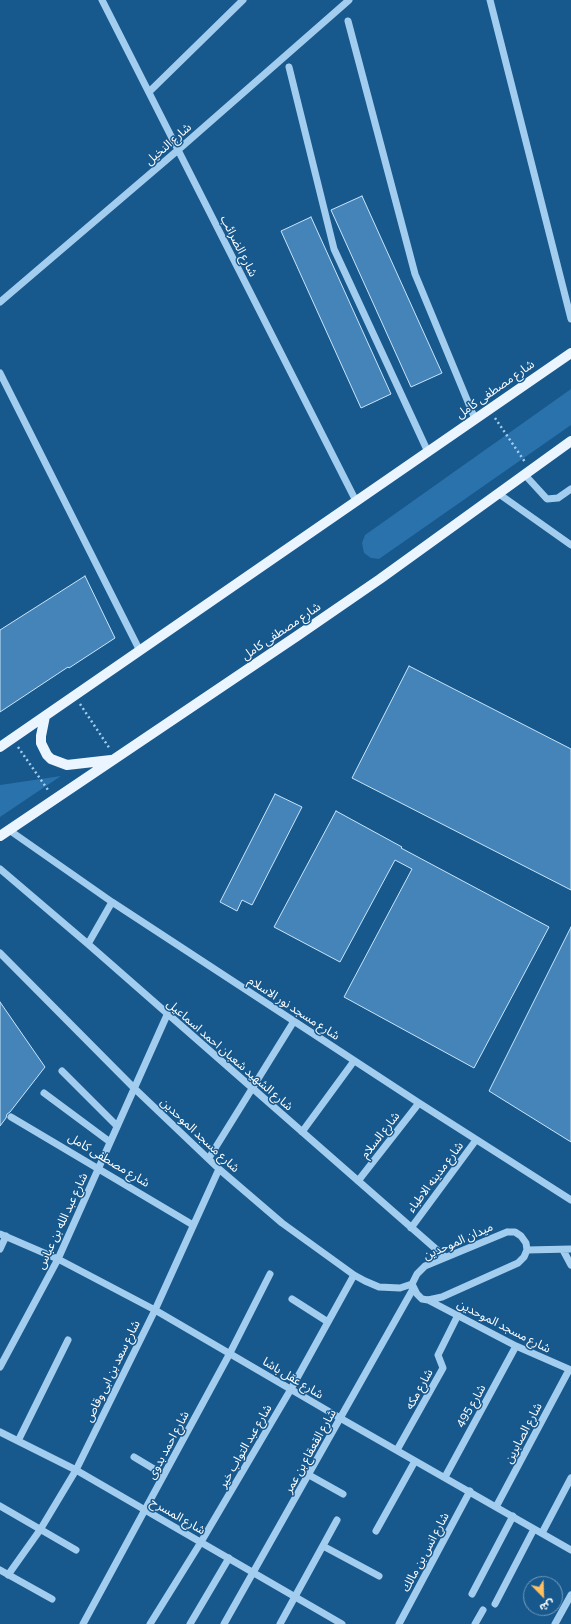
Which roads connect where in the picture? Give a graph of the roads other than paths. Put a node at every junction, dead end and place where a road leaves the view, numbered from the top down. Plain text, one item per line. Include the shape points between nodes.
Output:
1 (102, 0) edge
2 (243, 0) edge
3 (349, 0) edge
4 (490, 0) edge
5 (348, 21) dead end
6 (289, 68) dead end
7 (149, 92) junction
8 (178, 150) junction
9 (0, 302) edge
10 (571, 319) edge
11 (571, 353) edge
12 (0, 373) edge
13 (475, 419) junction
14 (571, 442) edge
15 (428, 452) junction
16 (528, 473) junction
17 (571, 489) edge
18 (499, 494) junction
19 (356, 501) junction
20 (571, 545) edge
21 (140, 651) junction
22 (45, 716) junction
23 (0, 747) edge
24 (115, 759) junction
25 (4, 833) edge
26 (0, 869) edge
27 (112, 902) junction
28 (88, 944) junction
29 (0, 953) edge
30 (167, 1015) junction
31 (294, 1021) junction
32 (354, 1061) junction
33 (62, 1071) dead end
34 (134, 1088) junction
35 (252, 1088) junction
36 (44, 1093) dead end
37 (419, 1103) junction
38 (11, 1117) dead end
39 (117, 1126) junction
40 (302, 1132) junction
41 (476, 1140) junction
42 (110, 1142) junction
43 (208, 1158) junction
44 (220, 1168) junction
45 (98, 1169) junction
46 (358, 1181) junction
47 (571, 1200) edge
48 (194, 1225) junction
49 (411, 1228) junction
50 (3, 1235) edge
51 (0, 1248) edge
52 (571, 1249) edge
53 (526, 1250) junction
54 (563, 1250) junction
55 (445, 1258) junction
56 (58, 1259) junction
57 (571, 1265) edge
58 (270, 1274) dead end
59 (354, 1275) junction
60 (413, 1286) junction
61 (292, 1299) dead end
62 (428, 1300) junction
63 (155, 1310) junction
64 (458, 1315) junction
65 (328, 1322) junction
66 (68, 1340) dead end
67 (516, 1346) junction
68 (230, 1353) junction
69 (0, 1367) edge
70 (570, 1370) edge
71 (291, 1389) junction
72 (340, 1418) junction
73 (0, 1432) edge
74 (18, 1441) junction
75 (397, 1450) junction
76 (134, 1457) dead end
77 (415, 1460) junction
78 (76, 1470) junction
79 (164, 1475) junction
80 (309, 1475) junction
81 (445, 1477) junction
82 (571, 1478) edge
83 (470, 1491) junction
84 (343, 1494) dead end
85 (0, 1506) edge
86 (496, 1507) junction
87 (146, 1510) junction
88 (513, 1516) junction
89 (337, 1520) dead end
90 (534, 1529) junction
91 (40, 1530) junction
92 (376, 1531) dead end
93 (542, 1533) junction
94 (201, 1542) junction
95 (323, 1546) junction
96 (76, 1550) dead end
97 (571, 1550) edge
98 (229, 1558) junction
99 (0, 1570) edge
100 (254, 1573) junction
101 (8, 1575) junction
102 (379, 1576) dead end
103 (472, 1594) dead end
104 (571, 1595) edge
105 (295, 1597) junction
106 (52, 1599) dead end
107 (495, 1604) dead end
108 (483, 1610) dead end
109 (332, 1622) edge
110 (83, 1624) edge
111 (150, 1624) edge
112 (190, 1624) edge
113 (224, 1624) edge
114 (280, 1624) edge
115 (342, 1624) edge
116 (399, 1624) edge
117 (475, 1624) edge
118 (555, 1624) edge

1 - 7 street, شارع الضرائب
2 - 7 street
3 - 8 street, شارع النخيل
4 - 10 street
5 - 13 street via 415,274
6 - 15 street via 334,249
7 - 8 street, شارع الضرائب
8 - 9 street, شارع النخيل
8 - 19 street, شارع الضرائب
11 - 13 main road, شارع مصطفى كامل
12 - 21 street
13 - 15 main road, شارع مصطفى كامل
14 - 16 main road, شارع مصطفى كامل
15 - 19 main road, شارع مصطفى كامل
16 - 17 street via 547,499 558,498
16 - 18 main road, شارع مصطفى كامل
18 - 20 street
18 - 24 main road, شارع مصطفى كامل via 297,636
19 - 21 main road, شارع مصطفى كامل
21 - 22 main road, شارع مصطفى كامل
22 - 23 main road, شارع مصطفى كامل
22 - 24 main road via 41,743 46,755 51,759 67,765
24 - 25 main road, شارع مصطفى كامل
25 - 27 street, شارع مسجد نور الاسلام
26 - 28 street, شارع الشهيد شعبان احمد اسماعيل
27 - 28 street
27 - 31 street, شارع مسجد نور الاسلام
28 - 30 street, شارع الشهيد شعبان احمد اسماعيل
29 - 34 street, شارع مسجد الموحدين
30 - 34 street, شارع عبد الله بن عباس
30 - 35 street, شارع الشهيد شعبان احمد اسماعيل
31 - 32 street, شارع مسجد نور الاسلام
31 - 35 street
32 - 37 street, شارع مسجد نور الاسلام
32 - 40 street
33 - 39 street
34 - 39 street, شارع عبد الله بن عباس
34 - 43 street, شارع مسجد الموحدين
35 - 40 street, شارع الشهيد شعبان احمد اسماعيل
35 - 43 street
36 - 42 street
37 - 41 street, شارع مسجد نور الاسلام
37 - 46 street, شارع السلام
38 - 45 street, شارع مصطفى كامل
39 - 42 street, شارع عبد الله بن عباس
40 - 46 street, شارع الشهيد شعبان احمد اسماعيل
41 - 47 street, شارع مسجد نور الاسلام
41 - 49 street, شارع مدينه الاطباء
42 - 45 street, شارع عبد الله بن عباس
43 - 44 street, شارع مسجد الموحدين
44 - 48 street, شارع سعد بن ابى وقاص
44 - 59 street, شارع مسجد الموحدين via 282,1223
45 - 48 street, شارع مصطفى كامل
45 - 56 street, شارع عبد الله بن عباس
46 - 49 street, شارع الشهيد شعبان احمد اسماعيل
48 - 63 street, شارع سعد بن ابى وقاص
49 - 55 street, شارع الشهيد شعبان احمد اسماعيل
50 - 51 street
50 - 56 street, شارع عقل باشا
52 - 54 street
53 - 54 street
53 - 55 street, ميدان الموحدين via 526,1243 521,1236 515,1232 507,1232
53 - 62 street via 524,1258 518,1262 442,1297
54 - 57 street
55 - 60 street, ميدان الموحدين via 425,1266 417,1274
56 - 63 street, شارع عقل باشا
56 - 69 street, شارع عبد الله بن عباس
58 - 68 street, شارع احمد بدوى
59 - 60 street, شارع مسجد الموحدين via 379,1287
59 - 65 street, شارع عبد التواب خير
60 - 62 street via 422,1299
60 - 72 street, شارع القعقاع بن عمر
61 - 65 street
62 - 64 street, شارع مسجد الموحدين
63 - 68 street, شارع عقل باشا
63 - 78 street, شارع سعد بن ابى وقاص
64 - 67 street, شارع مسجد الموحدين
64 - 75 street, شارع مكه via 438,1355 443,1368
65 - 71 street, شارع عبد التواب خير
66 - 74 street
67 - 70 street, شارع مسجد الموحدين
67 - 81 street, شارع 495
68 - 71 street, شارع عقل باشا
68 - 79 street, شارع احمد بدوى
70 - 86 street, شارع الصابرين
71 - 72 street, شارع عقل باشا
71 - 94 street, شارع عبد التواب خير
72 - 75 street, شارع عقل باشا
72 - 80 street, شارع القعقاع بن عمر
73 - 74 street, شارع المسرح
74 - 78 street, شارع المسرح
75 - 77 street, شارع عقل باشا
76 - 79 street
77 - 81 street, شارع عقل باشا
77 - 92 street
78 - 87 street, شارع المسرح
78 - 91 street, شارع سعد بن ابى وقاص
79 - 87 street, شارع احمد بدوى
80 - 84 street
80 - 100 street, شارع القعقاع بن عمر
81 - 83 street, شارع عقل باشا
82 - 93 street
83 - 86 street, شارع عقل باشا
83 - 116 street, شارع انس بن مالك
85 - 91 street
86 - 88 street, شارع عقل باشا
87 - 94 street, شارع المسرح
87 - 110 street, شارع احمد بدوى
88 - 90 street, شارع عقل باشا
88 - 103 street
89 - 95 street
90 - 93 street, شارع عقل باشا
90 - 107 street
91 - 96 street
91 - 101 street, شارع سعد بن ابى وقاص
93 - 97 street, شارع عقل باشا
94 - 98 street, شارع المسرح
94 - 111 street, شارع عبد التواب خير
95 - 102 street
95 - 105 street
98 - 100 street, شارع المسرح
98 - 112 street
99 - 101 street
100 - 105 street, شارع المسرح
100 - 113 street, شارع القعقاع بن عمر
101 - 106 street
104 - 118 street
105 - 109 street, شارع المسرح
105 - 114 street
108 - 117 street
109 - 115 street, شارع المسرح

